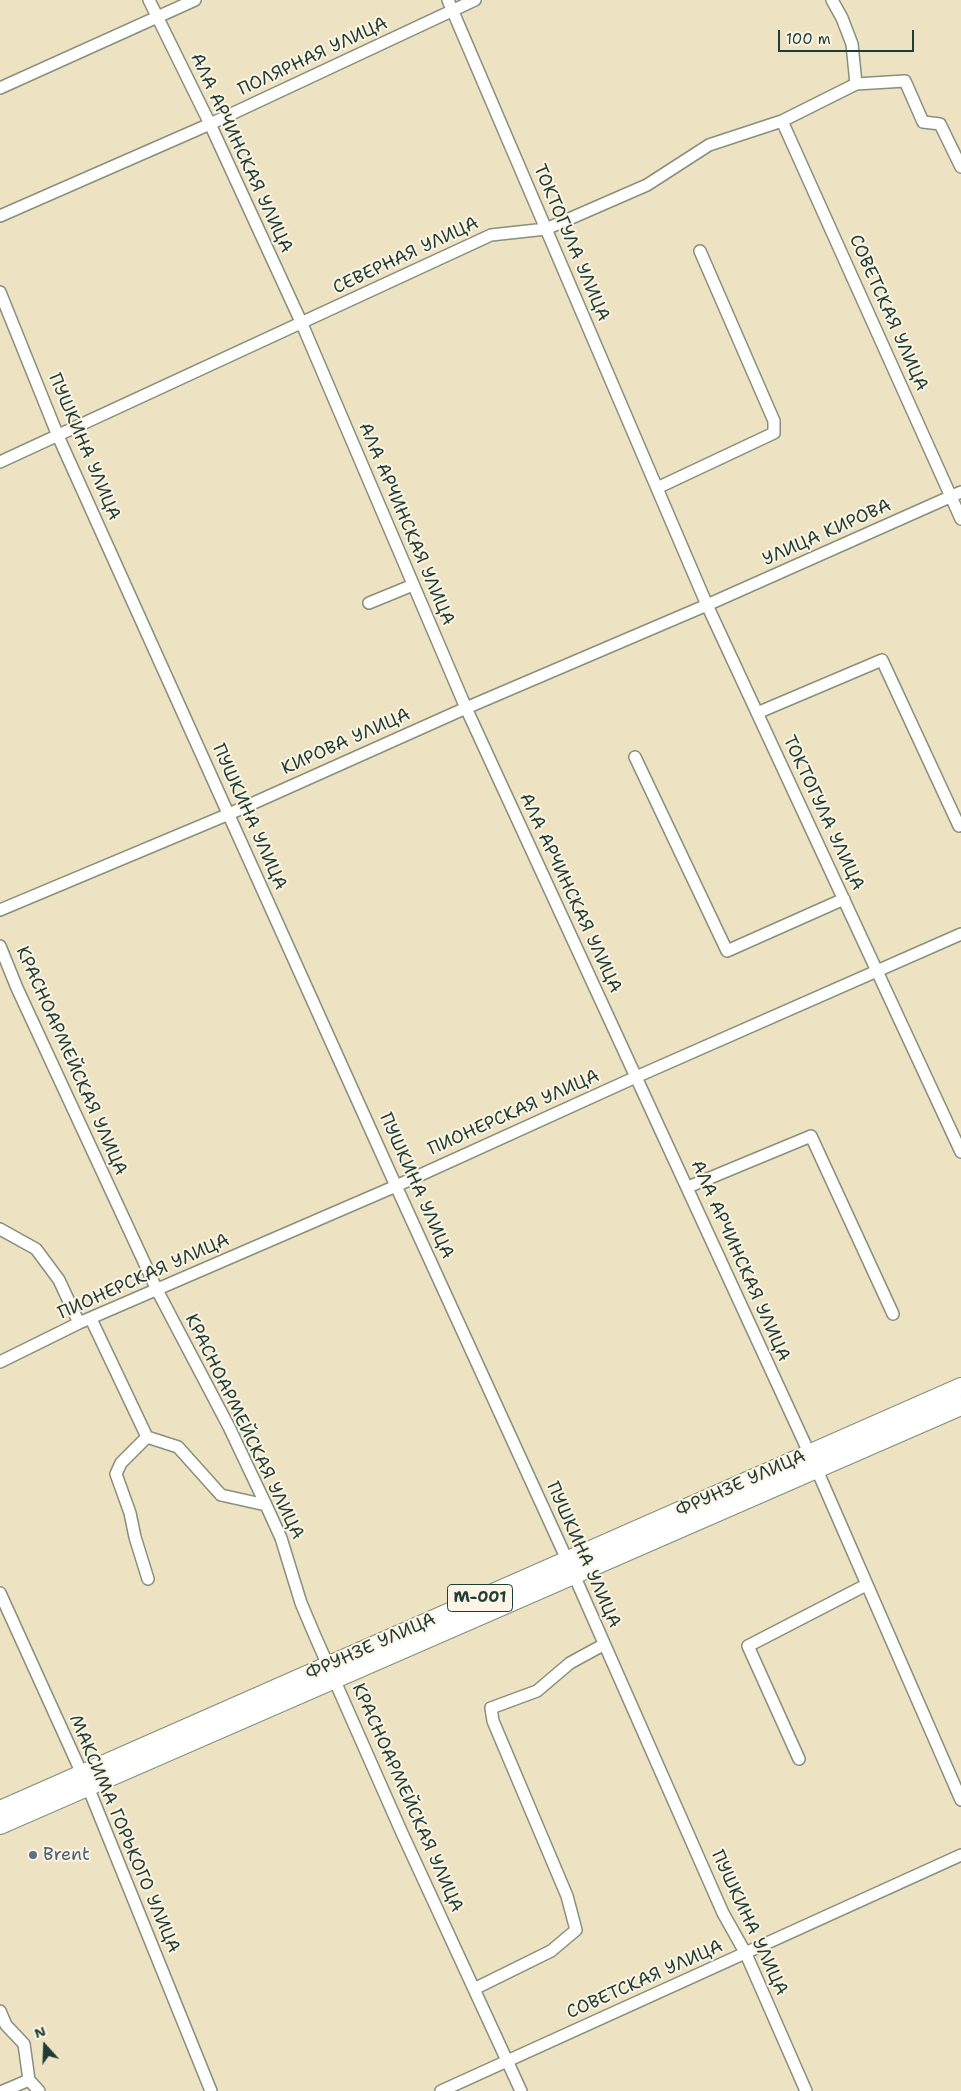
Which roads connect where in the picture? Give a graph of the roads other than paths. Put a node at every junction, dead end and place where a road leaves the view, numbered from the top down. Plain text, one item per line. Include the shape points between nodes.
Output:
1 (150, 0) edge
2 (195, 0) edge
3 (475, 0) edge
4 (832, 0) edge
5 (450, 5) edge
6 (157, 17) junction
7 (856, 84) junction
8 (0, 88) edge
9 (782, 121) junction
10 (210, 124) junction
11 (961, 167) edge
12 (0, 216) edge
13 (546, 228) junction
14 (700, 251) dead end
15 (0, 292) edge
16 (302, 324) junction
17 (58, 436) junction
18 (0, 462) edge
19 (657, 488) junction
20 (956, 494) edge
21 (961, 519) edge
22 (413, 585) junction
23 (369, 603) dead end
24 (707, 605) junction
25 (466, 708) junction
26 (757, 713) junction
27 (635, 757) dead end
28 (229, 814) junction
29 (961, 825) edge
30 (844, 899) junction
31 (0, 910) edge
32 (961, 934) edge
33 (0, 946) edge
34 (877, 970) junction
35 (636, 1077) junction
36 (956, 1127) edge
37 (961, 1152) edge
38 (396, 1186) junction
39 (688, 1187) junction
40 (0, 1230) edge
41 (157, 1290) junction
42 (893, 1314) dead end
43 (91, 1318) junction
44 (79, 1323) junction
45 (0, 1362) edge
46 (961, 1387) edge
47 (961, 1406) edge
48 (147, 1437) junction
49 (813, 1462) junction
50 (266, 1505) junction
51 (571, 1568) junction
52 (148, 1580) dead end
53 (866, 1584) junction
54 (0, 1593) edge
55 (604, 1645) junction
56 (332, 1672) junction
57 (799, 1758) dead end
58 (85, 1781) junction
59 (961, 1800) edge
60 (0, 1810) edge
61 (0, 1825) edge
62 (961, 1855) edge
63 (746, 1954) junction
64 (474, 1989) junction
65 (0, 2011) edge
66 (507, 2062) junction
67 (29, 2080) junction
68 (3, 2091) edge
69 (39, 2091) edge
70 (211, 2091) edge
71 (441, 2091) edge
72 (521, 2091) edge
73 (806, 2091) edge

1 - 6 street, АЛА АРЧИНСКАЯ УЛИЦА
2 - 6 street
3 - 5 street, ПОЛЯРНАЯ УЛИЦА
4 - 7 street via 852,44
5 - 10 street, ПОЛЯРНАЯ УЛИЦА
5 - 13 street, ТОКТОГУЛА УЛИЦА
6 - 8 street
6 - 10 street, АЛА АРЧИНСКАЯ УЛИЦА
7 - 9 street, СЕВЕРНАЯ УЛИЦА
7 - 11 street via 905,81 923,122 940,124
9 - 13 street, СЕВЕРНАЯ УЛИЦА via 708,145 647,185
9 - 20 street, СОВЕТСКАЯ УЛИЦА
10 - 12 street, ПОЛЯРНАЯ УЛИЦА
10 - 16 street, АЛА АРЧИНСКАЯ УЛИЦА
13 - 16 street, СЕВЕРНАЯ УЛИЦА via 491,236
13 - 19 street, ТОКТОГУЛА УЛИЦА
14 - 19 street via 774,421 774,433
15 - 17 street, ПУШКИНА УЛИЦА
16 - 17 street, СЕВЕРНАЯ УЛИЦА
16 - 22 street, АЛА АРЧИНСКАЯ УЛИЦА
17 - 18 street, СЕВЕРНАЯ УЛИЦА
17 - 28 street, ПУШКИНА УЛИЦА
19 - 24 street, ТОКТОГУЛА УЛИЦА
20 - 21 street, СОВЕТСКАЯ УЛИЦА
20 - 24 street, УЛИЦА КИРОВА
22 - 23 street
22 - 25 street, АЛА АРЧИНСКАЯ УЛИЦА
24 - 25 street, КИРОВА УЛИЦА
24 - 26 street, ТОКТОГУЛА УЛИЦА
25 - 28 street, КИРОВА УЛИЦА
25 - 35 street, АЛА АРЧИНСКАЯ УЛИЦА
26 - 29 street via 882,660
26 - 30 street, ТОКТОГУЛА УЛИЦА
27 - 30 street via 727,951
28 - 31 street, КИРОВА УЛИЦА
28 - 38 street, ПУШКИНА УЛИЦА
30 - 34 street, ТОКТОГУЛА УЛИЦА
32 - 34 street, ПИОНЕРСКАЯ УЛИЦА
33 - 41 street, КРАСНОАРМЕЙСКАЯ УЛИЦА
34 - 35 street, ПИОНЕРСКАЯ УЛИЦА
34 - 36 street, ТОКТОГУЛА УЛИЦА
35 - 38 street, ПИОНЕРСКАЯ УЛИЦА
35 - 39 street, АЛА АРЧИНСКАЯ УЛИЦА
36 - 37 street, ТОКТОГУЛА УЛИЦА
38 - 41 street, ПИОНЕРСКАЯ УЛИЦА
38 - 51 street, ПУШКИНА УЛИЦА
39 - 42 street via 811,1136
39 - 49 street, АЛА АРЧИНСКАЯ УЛИЦА
40 - 44 street via 36,1249 59,1280
41 - 43 street, ПИОНЕРСКАЯ УЛИЦА
41 - 50 street, КРАСНОАРМЕЙСКАЯ УЛИЦА
43 - 44 street, ПИОНЕРСКАЯ УЛИЦА
43 - 48 street
44 - 45 street, ПИОНЕРСКАЯ УЛИЦА
46 - 49 main road, ФРУНЗЕ УЛИЦА / M-001
47 - 49 main road, ФРУНЗЕ УЛИЦА / M-001
48 - 50 street via 178,1447 221,1495
48 - 52 street via 120,1463 116,1474
49 - 51 main road, ФРУНЗЕ УЛИЦА / M-001
49 - 53 street, АЛА АРЧИНСКАЯ УЛИЦА
50 - 56 street, КРАСНОАРМЕЙСКАЯ УЛИЦА via 281,1538 301,1603
51 - 55 street, ПУШКИНА УЛИЦА
51 - 56 main road, ФРУНЗЕ УЛИЦА / M-001
53 - 57 street via 748,1646
53 - 59 street, АЛА АРЧИНСКАЯ УЛИЦА
54 - 58 street, МАКСИМА ГОРЬКОГО УЛИЦА
55 - 63 street, ПУШКИНА УЛИЦА via 723,1913
55 - 64 street via 570,1663 538,1691 491,1708 493,1721 567,1896 576,1930 551,1951
56 - 58 main road, ФРУНЗЕ УЛИЦА / M-001
56 - 64 street, КРАСНОАРМЕЙСКАЯ УЛИЦА
58 - 60 main road, ФРУНЗЕ УЛИЦА / M-001
58 - 61 main road, ФРУНЗЕ УЛИЦА / M-001
58 - 70 street, МАКСИМА ГОРЬКОГО УЛИЦА
62 - 63 street, СОВЕТСКАЯ УЛИЦА
63 - 66 street, СОВЕТСКАЯ УЛИЦА
63 - 73 street, ПУШКИНА УЛИЦА
64 - 66 street, КРАСНОАРМЕЙСКАЯ УЛИЦА
65 - 67 street via 6,2025 24,2044
66 - 71 street, СОВЕТСКАЯ УЛИЦА
66 - 72 street, КРАСНОАРМЕЙСКАЯ УЛИЦА
67 - 68 street
67 - 69 street

